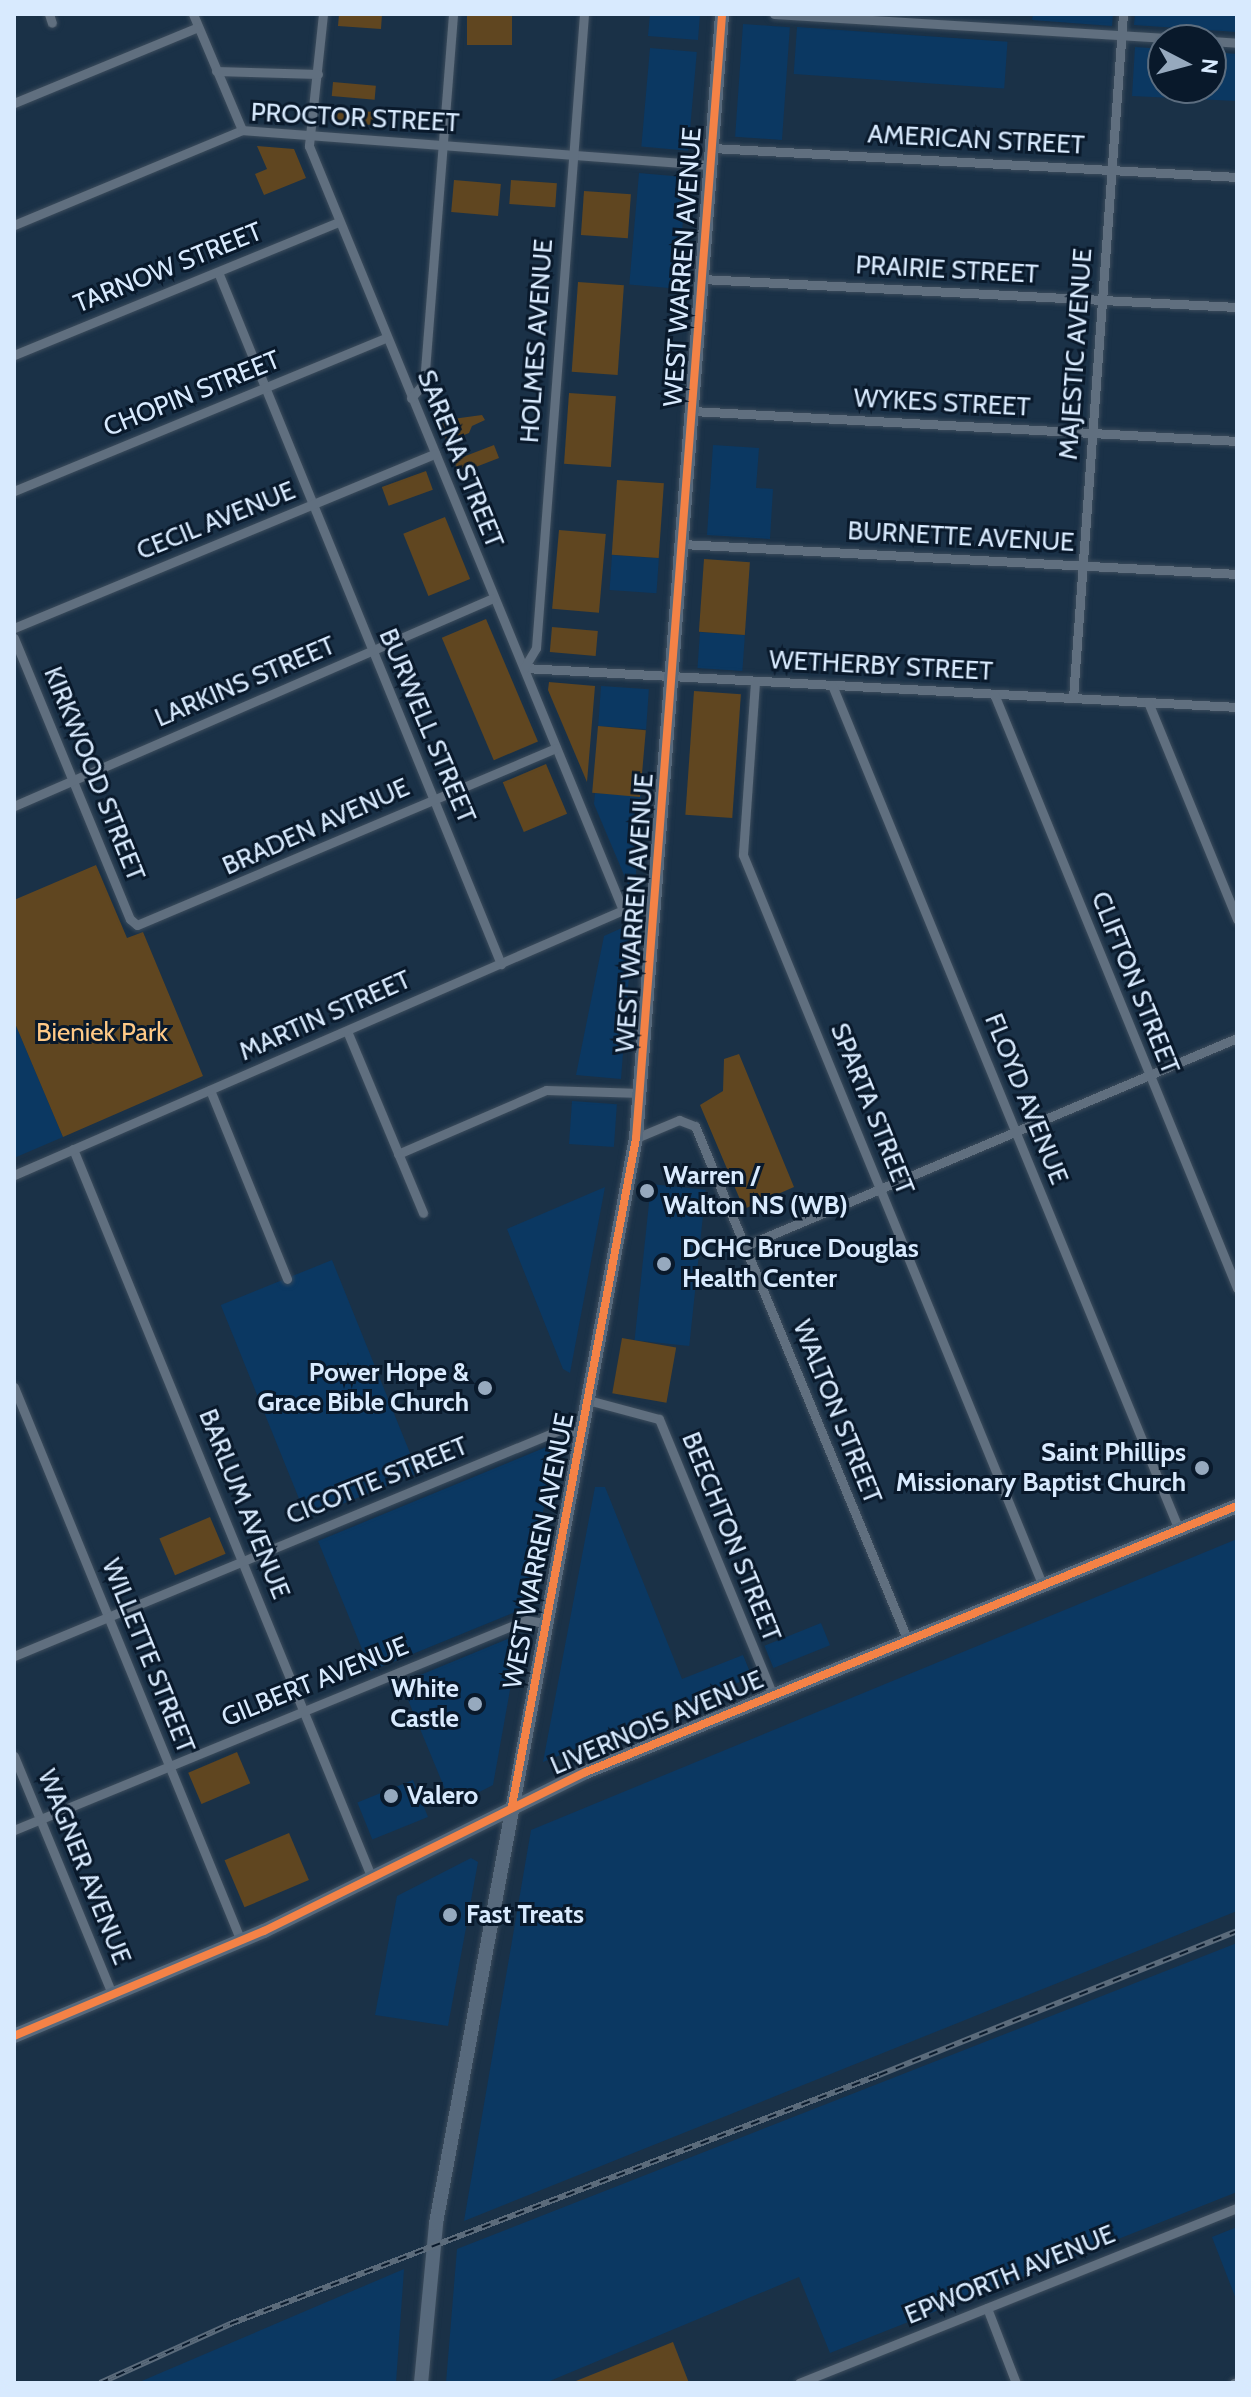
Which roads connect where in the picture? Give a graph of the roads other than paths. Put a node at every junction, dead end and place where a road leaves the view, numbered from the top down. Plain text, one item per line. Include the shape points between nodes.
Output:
1 (193, 14) edge
2 (323, 14) edge
3 (453, 14) edge
4 (584, 14) edge
5 (722, 14) edge
6 (774, 14) edge
7 (1123, 14) edge
8 (198, 27) junction
9 (1121, 35) junction
10 (1147, 37) edge
11 (216, 71) junction
12 (318, 74) junction
13 (14, 103) edge
14 (242, 130) junction
15 (311, 135) junction
16 (443, 145) junction
17 (712, 148) junction
18 (573, 155) junction
19 (711, 165) junction
20 (1113, 170) junction
21 (1237, 177) edge
22 (339, 222) junction
23 (14, 225) edge
24 (218, 272) junction
25 (702, 279) junction
26 (1102, 300) junction
27 (1237, 307) edge
28 (386, 338) junction
29 (14, 355) edge
30 (265, 388) junction
31 (411, 398) junction
32 (692, 411) junction
33 (1092, 433) junction
34 (1237, 441) edge
35 (435, 454) junction
36 (14, 491) edge
37 (313, 505) junction
38 (682, 544) junction
39 (1081, 565) junction
40 (1237, 574) edge
41 (493, 598) junction
42 (14, 628) edge
43 (14, 638) edge
44 (372, 651) junction
45 (524, 668) junction
46 (672, 676) junction
47 (755, 682) junction
48 (832, 685) junction
49 (994, 694) junction
50 (1073, 698) junction
51 (1148, 702) junction
52 (1237, 707) edge
53 (556, 748) junction
54 (74, 781) junction
55 (435, 799) junction
56 (14, 806) edge
57 (656, 906) junction
58 (623, 910) junction
59 (1237, 919) edge
60 (137, 925) joint
61 (501, 964) junction
62 (347, 1031) junction
63 (1237, 1038) edge
64 (1150, 1077) junction
65 (210, 1090) junction
66 (641, 1093) junction
67 (1015, 1132) junction
68 (636, 1138) junction
69 (73, 1149) junction
70 (398, 1154) junction
71 (14, 1175) edge
72 (880, 1187) junction
73 (423, 1213) dead end
74 (745, 1246) junction
75 (287, 1279) dead end
76 (1237, 1288) edge
77 (14, 1387) edge
78 (588, 1400) junction
79 (581, 1433) junction
80 (1237, 1506) edge
81 (1179, 1530) junction
82 (243, 1559) junction
83 (1043, 1586) junction
84 (108, 1615) junction
85 (546, 1623) junction
86 (908, 1641) junction
87 (14, 1656) edge
88 (773, 1696) junction
89 (305, 1710) junction
90 (14, 1756) edge
91 (170, 1766) junction
92 (512, 1806) junction
93 (40, 1820) junction
94 (14, 1830) edge
95 (371, 1876) junction
96 (241, 1941) junction
97 (113, 1996) junction
98 (14, 2036) edge
99 (1237, 2208) edge
100 (987, 2308) junction
101 (421, 2383) edge
102 (799, 2383) edge
103 (1016, 2383) edge

1 - 8 street
2 - 12 street, SARENA STREET
3 - 16 street
4 - 18 street, HOLMES AVENUE
5 - 17 main road, WEST WARREN AVENUE
6 - 9 street
7 - 9 street, MAJESTIC AVENUE
8 - 11 street
8 - 13 street
9 - 10 street
9 - 20 street, MAJESTIC AVENUE
11 - 12 street
11 - 14 street
12 - 15 street, SARENA STREET
14 - 15 street, PROCTOR STREET
14 - 23 street, PROCTOR STREET
15 - 16 street, PROCTOR STREET
15 - 22 street, SARENA STREET via 309,146
16 - 18 street, PROCTOR STREET
16 - 31 street via 424,383
17 - 19 main road, WEST WARREN AVENUE
17 - 20 street, AMERICAN STREET
18 - 19 street, PROCTOR STREET
18 - 45 street, HOLMES AVENUE via 536,648
19 - 25 main road, WEST WARREN AVENUE
20 - 21 street, AMERICAN STREET
20 - 26 street, MAJESTIC AVENUE
22 - 24 street, TARNOW STREET
22 - 28 street, SARENA STREET
24 - 29 street, TARNOW STREET
24 - 30 street, BURWELL STREET
25 - 26 street, PRAIRIE STREET
25 - 32 main road, WEST WARREN AVENUE
26 - 27 street, PRAIRIE STREET
26 - 33 street, MAJESTIC AVENUE
28 - 30 street, CHOPIN STREET
28 - 31 street, SARENA STREET
30 - 36 street, CHOPIN STREET
30 - 37 street, BURWELL STREET
31 - 35 street, SARENA STREET
32 - 33 street, WYKES STREET
32 - 38 main road, WEST WARREN AVENUE
33 - 34 street, WYKES STREET
33 - 39 street, MAJESTIC AVENUE
35 - 37 street, CECIL AVENUE
35 - 41 street, SARENA STREET
37 - 42 street, CECIL AVENUE
37 - 44 street, BURWELL STREET
38 - 39 street, BURNETTE AVENUE
38 - 46 main road, WEST WARREN AVENUE
39 - 40 street, BURNETTE AVENUE
39 - 50 street, MAJESTIC AVENUE
41 - 44 street, LARKINS STREET
41 - 45 street, SARENA STREET
43 - 54 street, KIRKWOOD STREET
44 - 54 street, LARKINS STREET
44 - 55 street, BURWELL STREET
45 - 46 street, WETHERBY STREET
45 - 53 street, SARENA STREET
46 - 47 street, WETHERBY STREET
46 - 57 main road, WEST WARREN AVENUE
47 - 48 street, WETHERBY STREET
47 - 72 street, SPARTA STREET via 743,855
48 - 49 street, WETHERBY STREET
48 - 67 street, FLOYD AVENUE
49 - 50 street, WETHERBY STREET
49 - 64 street, CLIFTON STREET
50 - 51 street, WETHERBY STREET
51 - 52 street, WETHERBY STREET
51 - 59 street
53 - 55 street, BRADEN AVENUE
53 - 58 street, SARENA STREET
54 - 56 street, LARKINS STREET
54 - 60 street, KIRKWOOD STREET
55 - 60 street, BRADEN AVENUE
55 - 61 street, BURWELL STREET
57 - 58 street, MARTIN STREET
57 - 66 main road, WEST WARREN AVENUE
58 - 61 street, MARTIN STREET
61 - 62 street, MARTIN STREET
62 - 65 street, MARTIN STREET
62 - 70 street
63 - 64 street
64 - 67 street
64 - 76 street, CLIFTON STREET
65 - 69 street, MARTIN STREET
65 - 75 street
66 - 68 main road, WEST WARREN AVENUE
66 - 70 street via 546,1090
67 - 72 street
67 - 81 street, FLOYD AVENUE
68 - 74 street, WALTON STREET via 679,1120 695,1126
68 - 78 main road, WEST WARREN AVENUE
69 - 71 street, MARTIN STREET
69 - 82 street, BARLUM AVENUE
70 - 73 street
72 - 74 street
72 - 83 street, SPARTA STREET
74 - 86 street, WALTON STREET
77 - 84 street, WILLETTE STREET
78 - 79 main road, WEST WARREN AVENUE
78 - 88 street, BEECHTON STREET via 659,1419
79 - 82 street, CICOTTE STREET via 562,1429
79 - 85 main road, WEST WARREN AVENUE
80 - 81 main road, LIVERNOIS AVENUE
81 - 83 main road, LIVERNOIS AVENUE
82 - 84 street, CICOTTE STREET
82 - 89 street, BARLUM AVENUE
83 - 86 main road, LIVERNOIS AVENUE
84 - 87 street, CICOTTE STREET
84 - 91 street, WILLETTE STREET
85 - 89 street, GILBERT AVENUE via 526,1620
85 - 92 main road, WEST WARREN AVENUE
86 - 88 main road, LIVERNOIS AVENUE
88 - 92 main road, LIVERNOIS AVENUE
89 - 91 street, GILBERT AVENUE
89 - 95 street, BARLUM AVENUE
90 - 93 street, WAGNER AVENUE
91 - 93 street, GILBERT AVENUE
91 - 96 street, WILLETTE STREET
92 - 95 main road, LIVERNOIS AVENUE
92 - 101 main road, WEST WARREN AVENUE via 432,2245
93 - 94 street, GILBERT AVENUE
93 - 97 street, WAGNER AVENUE
95 - 96 main road, LIVERNOIS AVENUE
96 - 97 main road, LIVERNOIS AVENUE
97 - 98 main road, LIVERNOIS AVENUE
99 - 100 street, EPWORTH AVENUE
100 - 102 street, EPWORTH AVENUE
100 - 103 street

